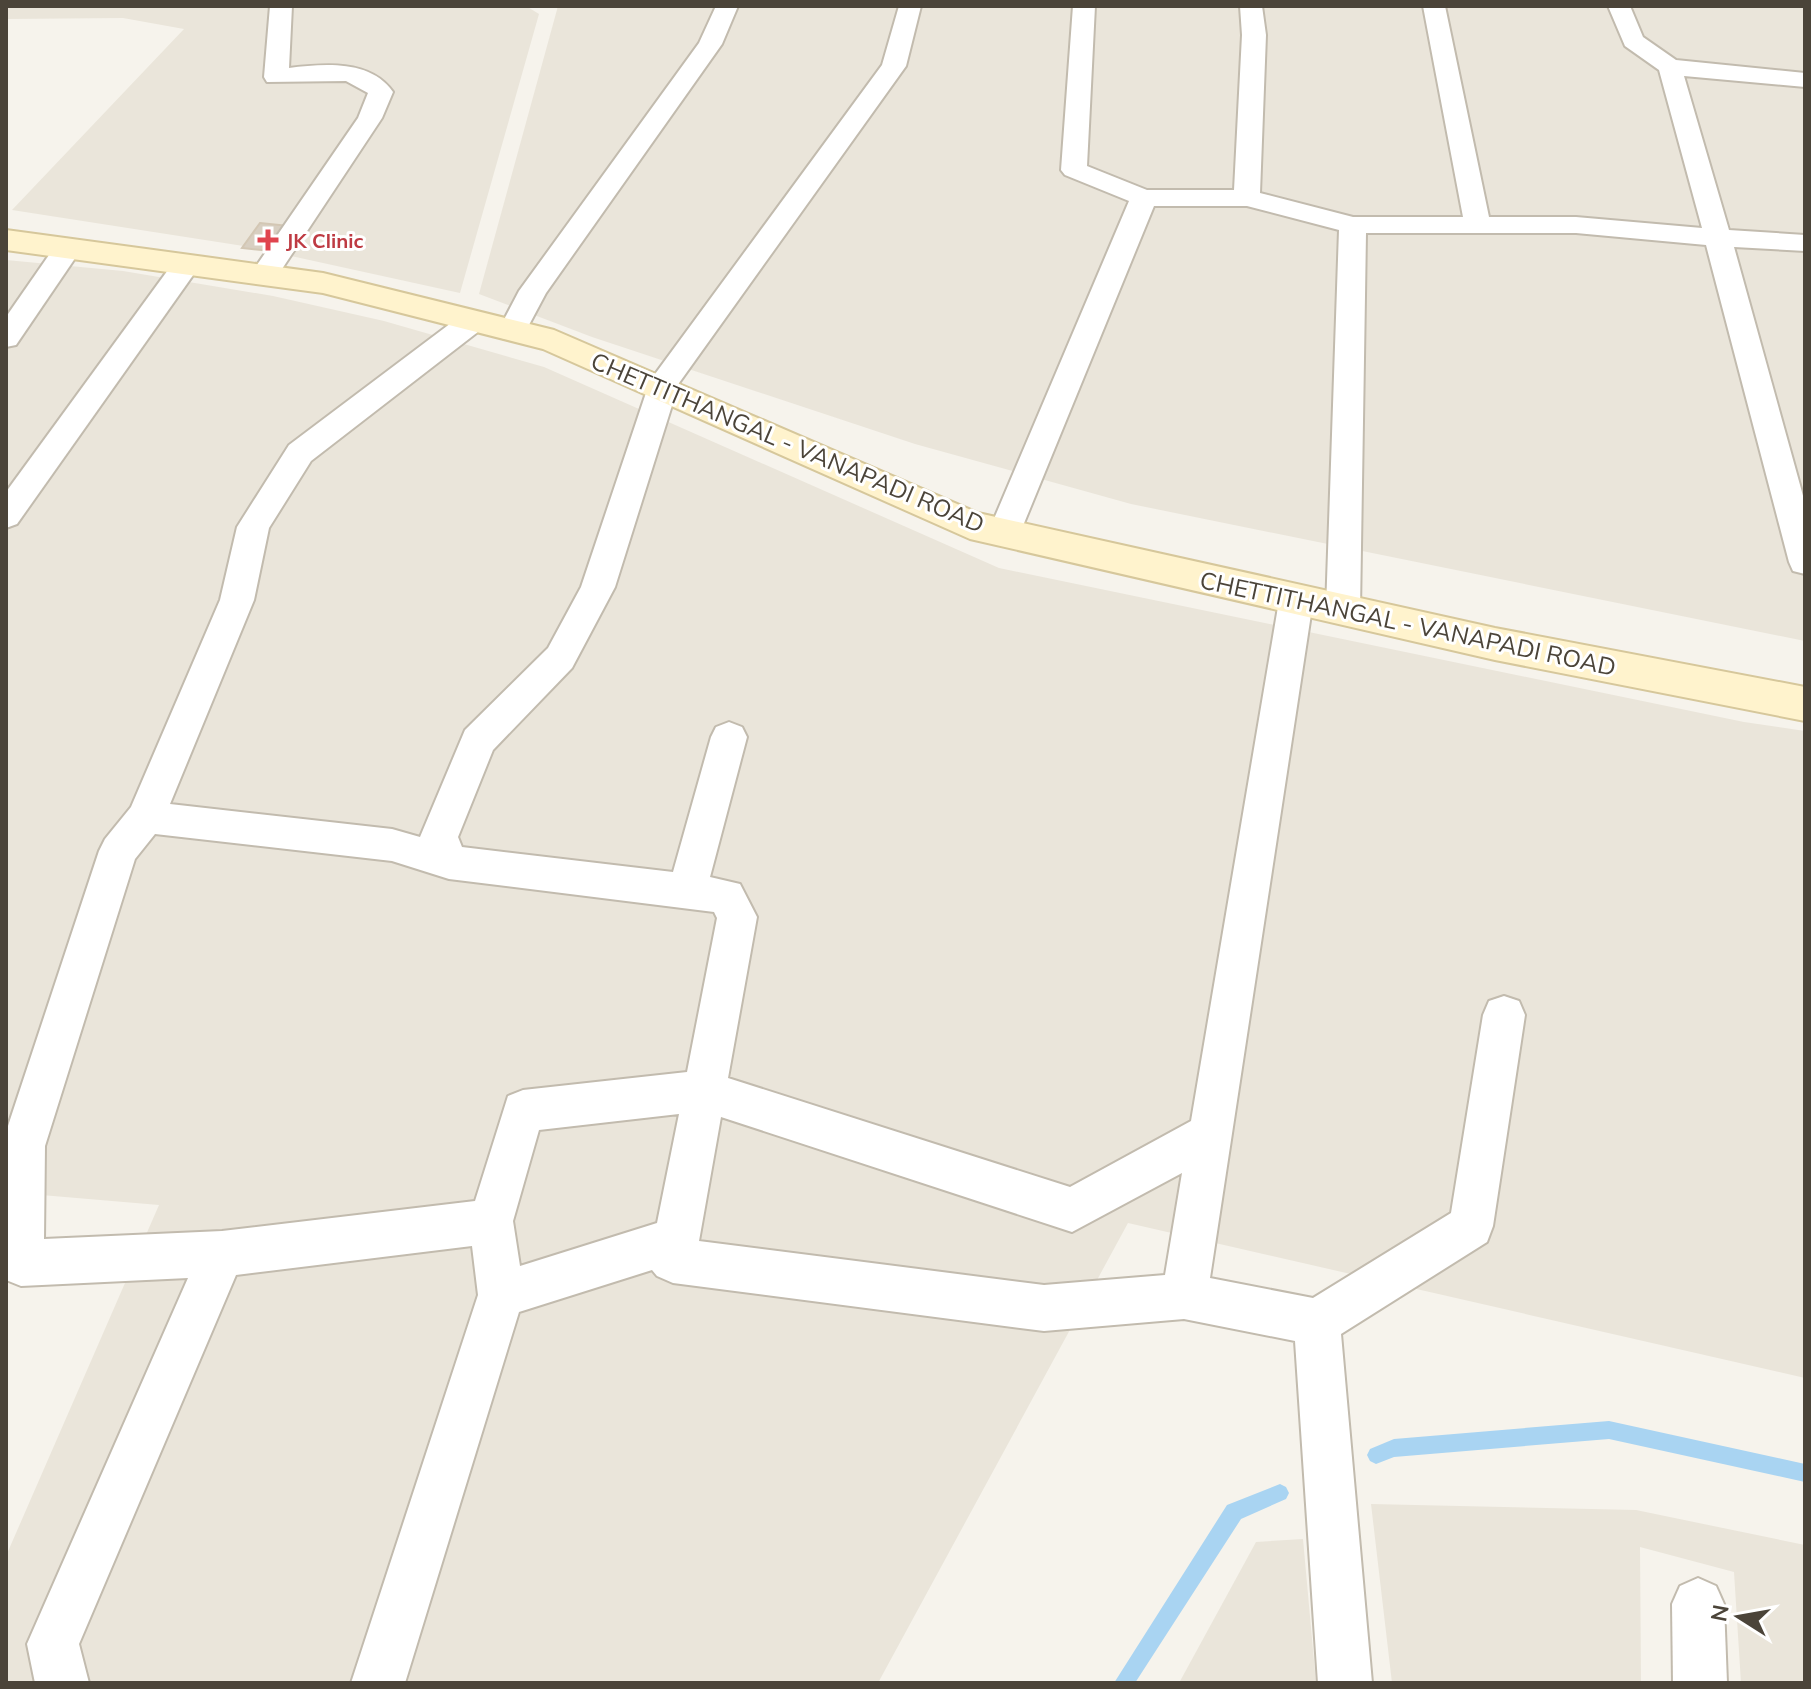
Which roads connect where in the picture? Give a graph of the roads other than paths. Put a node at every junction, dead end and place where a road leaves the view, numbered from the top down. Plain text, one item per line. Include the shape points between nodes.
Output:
1 (281, 6) edge
2 (727, 6) edge
3 (910, 6) edge
4 (1084, 6) edge
5 (1251, 6) edge
6 (1434, 6) edge
7 (1619, 6) edge
8 (1670, 67) junction
9 (1805, 80) edge
10 (1144, 198) junction
11 (1247, 198) junction
12 (1353, 225) junction
13 (1478, 226) junction
14 (1718, 238) junction
15 (6, 240) edge
16 (1805, 243) edge
17 (68, 248) junction
18 (186, 265) junction
19 (264, 275) junction
20 (473, 321) junction
21 (512, 331) junction
22 (6, 338) edge
23 (662, 389) junction
24 (6, 516) edge
25 (1004, 533) junction
26 (1805, 562) edge
27 (1296, 601) junction
28 (1343, 610) junction
29 (1805, 704) edge
30 (729, 737) dead end
31 (146, 817) junction
32 (449, 862) junction
33 (687, 892) junction
34 (1504, 1015) dead end
35 (705, 1091) junction
36 (1210, 1134) junction
37 (491, 1221) junction
38 (222, 1254) junction
39 (673, 1260) junction
40 (501, 1295) junction
41 (1184, 1296) junction
42 (1317, 1322) junction
43 (1698, 1604) dead end
44 (62, 1683) edge
45 (378, 1683) edge
46 (1345, 1683) edge
47 (1700, 1683) edge

1 - 19 street via 276,77 329,72 359,77 381,92 370,118
2 - 21 street via 710,44 533,291
3 - 23 street via 894,66
4 - 10 street via 1074,170
5 - 11 street
6 - 13 street
7 - 8 street via 1633,41
8 - 9 street
8 - 14 street
10 - 11 street
10 - 25 street
11 - 12 street
12 - 13 street
12 - 28 street
13 - 14 street via 1576,225
14 - 16 street
14 - 26 street
15 - 17 street, CHETTITHANGAL - VANAPADI ROAD
17 - 18 street, CHETTITHANGAL - VANAPADI ROAD
17 - 22 street
18 - 19 street, CHETTITHANGAL - VANAPADI ROAD
18 - 24 street
19 - 20 street, CHETTITHANGAL - VANAPADI ROAD via 323,283
20 - 21 street, CHETTITHANGAL - VANAPADI ROAD
20 - 31 street via 300,453 253,527 237,600
21 - 23 street, CHETTITHANGAL - VANAPADI ROAD via 554,341
23 - 25 street, CHETTITHANGAL - VANAPADI ROAD via 970,525
23 - 32 street via 598,587 560,658 478,741 439,837
25 - 27 street, CHETTITHANGAL - VANAPADI ROAD
27 - 28 street, CHETTITHANGAL - VANAPADI ROAD
27 - 36 street
28 - 29 street, CHETTITHANGAL - VANAPADI ROAD
30 - 33 street
31 - 32 street via 392,845
31 - 38 street via 118,851 23,1146 21,1263
32 - 33 street
33 - 35 street via 726,896 737,917
34 - 42 street via 1471,1226
35 - 36 street via 1072,1210
35 - 37 street via 523,1111
35 - 39 street
36 - 41 street
37 - 38 street
37 - 40 street
38 - 44 street via 53,1644
39 - 40 street via 660,1245
39 - 41 street via 1044,1308
40 - 45 street
41 - 42 street
42 - 46 street
43 - 47 street

